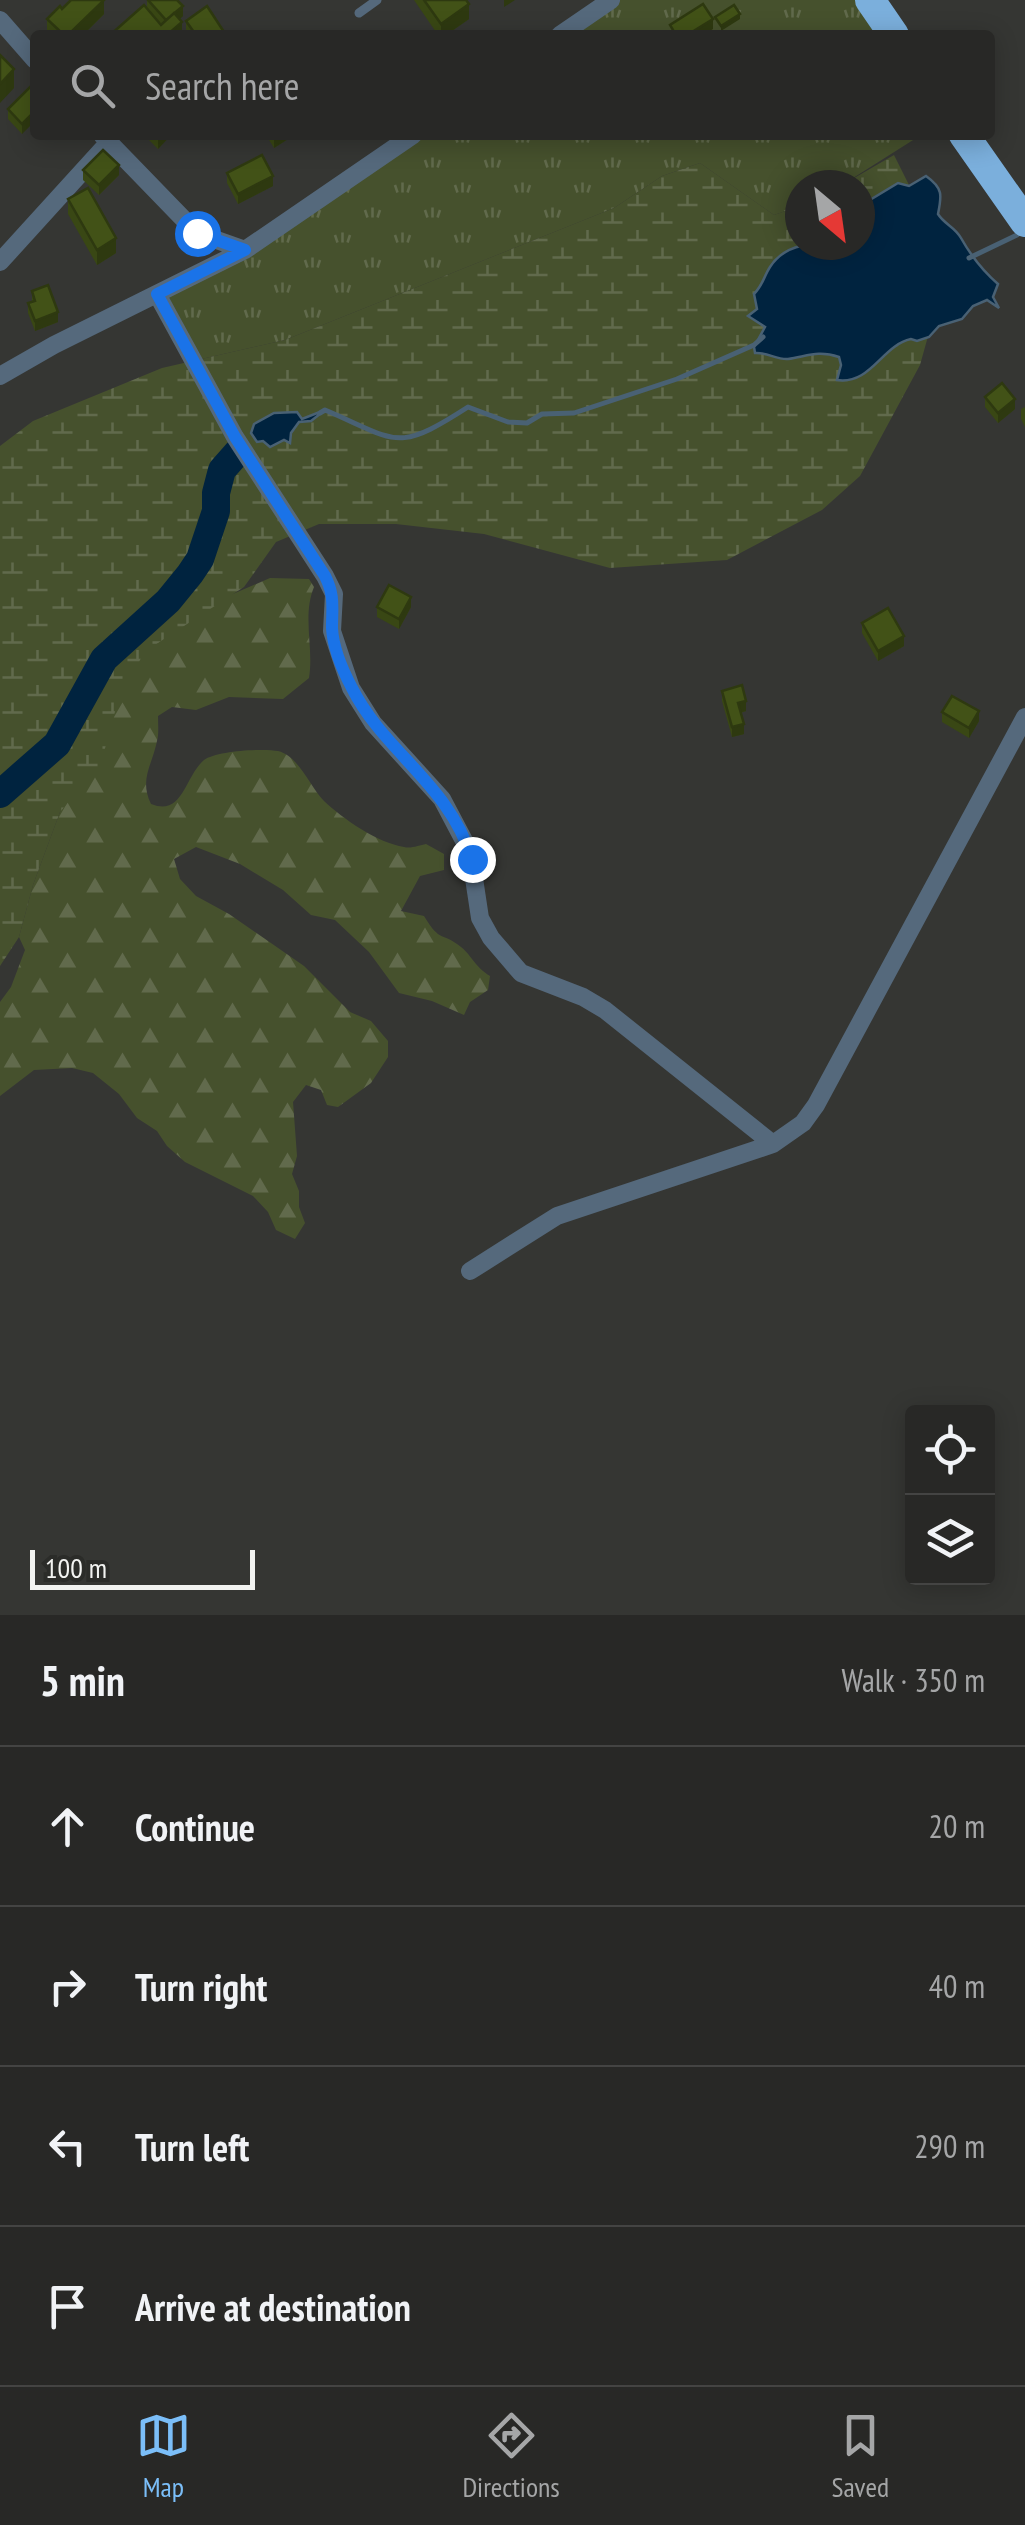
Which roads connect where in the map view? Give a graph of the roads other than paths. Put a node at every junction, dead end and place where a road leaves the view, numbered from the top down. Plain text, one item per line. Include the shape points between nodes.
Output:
1 (377, 0) edge
2 (611, 0) edge
3 (870, 0) edge
4 (359, 14) dead end
5 (0, 20) edge
6 (567, 30) edge
7 (891, 30) edge
8 (30, 54) edge
9 (105, 140) edge
10 (107, 140) edge
11 (406, 140) edge
12 (968, 140) edge
13 (1025, 222) edge
14 (245, 250) junction
15 (0, 262) edge
16 (157, 294) junction
17 (0, 376) edge
18 (1025, 717) edge
19 (774, 1144) junction
20 (470, 1271) dead end

1 - 4 lane
2 - 6 street
3 - 7 highway
5 - 8 street
9 - 15 street
10 - 14 street via 197,233
11 - 14 street
12 - 13 highway
14 - 16 street
16 - 17 street
16 - 19 street via 243,451 334,594 332,631 352,688 373,723 442,799 468,845 480,918 499,950 521,973 605,1010
18 - 19 street via 816,1105
19 - 20 street via 556,1216

